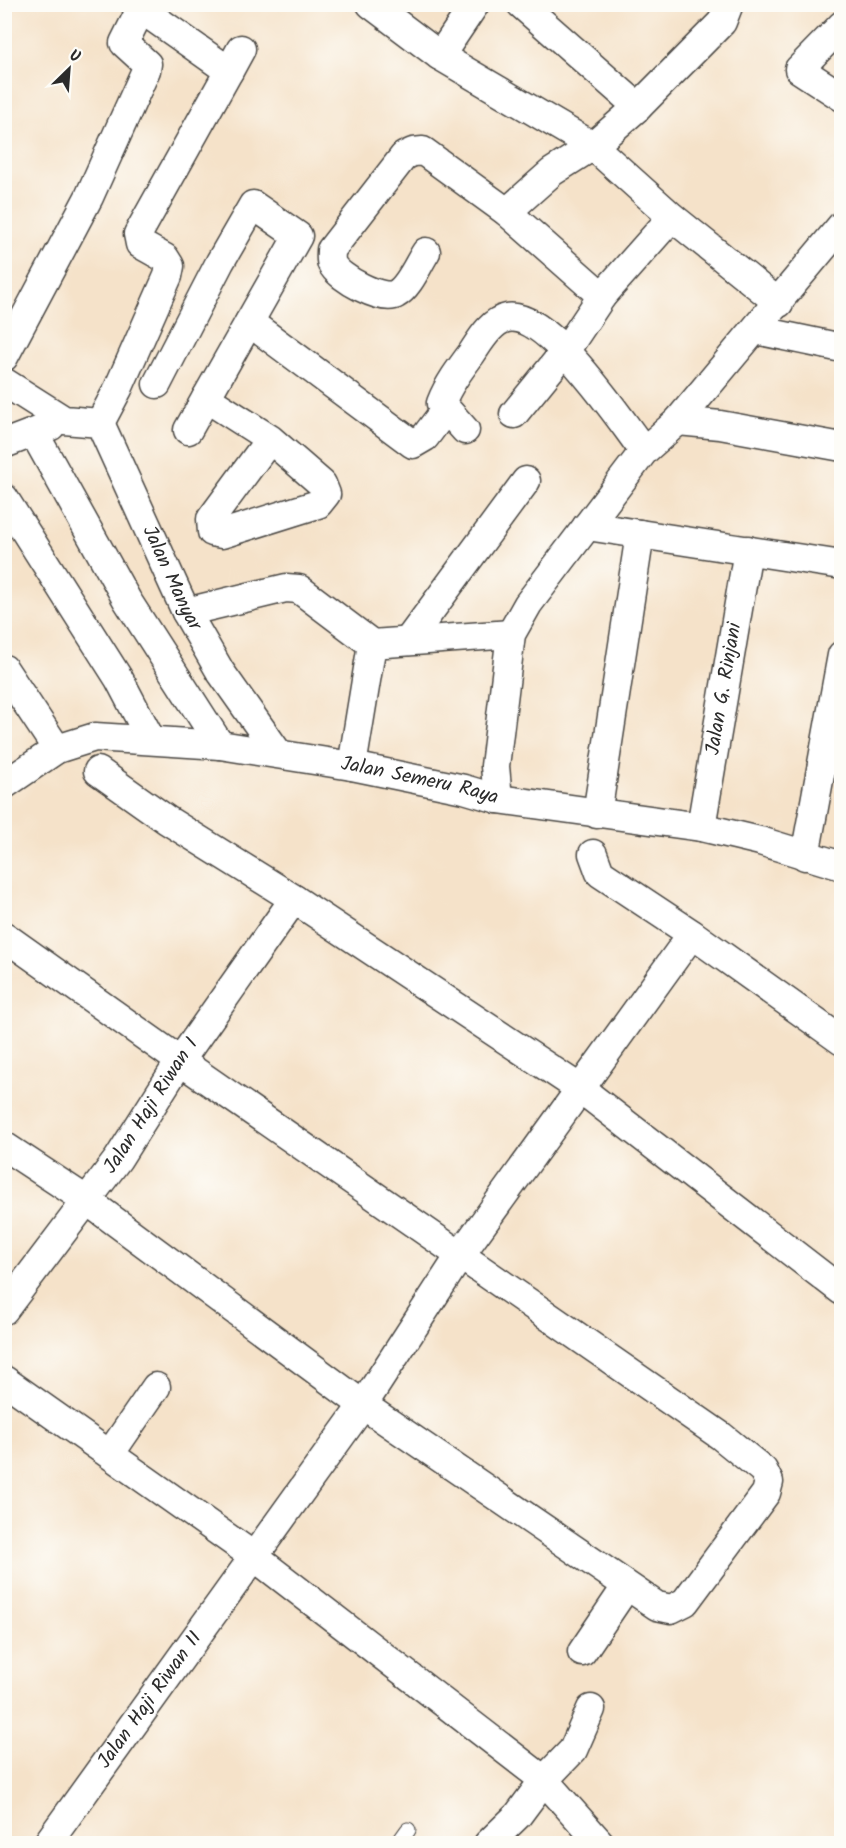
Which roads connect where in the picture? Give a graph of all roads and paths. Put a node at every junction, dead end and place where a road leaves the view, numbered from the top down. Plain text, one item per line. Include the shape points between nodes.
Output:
1 (371, 4) edge
2 (475, 4) edge
3 (520, 4) edge
4 (729, 4) edge
5 (138, 7) edge
6 (842, 25) edge
7 (440, 56) junction
8 (842, 98) edge
9 (638, 107) junction
10 (593, 146) junction
11 (507, 212) junction
12 (672, 217) junction
13 (841, 226) edge
14 (426, 252) dead end
15 (602, 296) junction
16 (779, 303) junction
17 (249, 322) junction
18 (756, 330) junction
19 (842, 348) edge
20 (566, 350) junction
21 (4, 357) edge
22 (4, 382) edge
23 (157, 384) dead end
24 (206, 398) junction
25 (446, 409) junction
26 (514, 414) dead end
27 (64, 420) junction
28 (678, 421) junction
29 (100, 423) junction
30 (188, 430) dead end
31 (465, 430) dead end
32 (34, 434) junction
33 (270, 440) dead end
34 (4, 444) edge
35 (842, 447) edge
36 (644, 451) junction
37 (526, 481) dead end
38 (4, 498) edge
39 (587, 526) junction
40 (640, 534) junction
41 (748, 550) junction
42 (842, 565) edge
43 (186, 612) junction
44 (511, 634) junction
45 (408, 641) junction
46 (372, 644) junction
47 (842, 655) edge
48 (4, 669) edge
49 (151, 740) junction
50 (220, 746) junction
51 (57, 749) junction
52 (278, 753) junction
53 (352, 766) junction
54 (98, 771) dead end
55 (4, 785) edge
56 (498, 799) junction
57 (597, 814) junction
58 (701, 827) junction
59 (593, 854) dead end
60 (805, 856) junction
61 (842, 866) edge
62 (294, 899) junction
63 (692, 934) junction
64 (4, 936) edge
65 (842, 1041) edge
66 (180, 1061) junction
67 (582, 1090) junction
68 (4, 1146) edge
69 (86, 1200) junction
70 (461, 1254) junction
71 (842, 1291) edge
72 (4, 1310) edge
73 (4, 1380) edge
74 (156, 1387) dead end
75 (363, 1405) junction
76 (110, 1454) junction
77 (252, 1556) junction
78 (626, 1587) junction
79 (582, 1652) dead end
80 (591, 1709) dead end
81 (544, 1780) junction
82 (408, 1830) dead end
83 (47, 1844) edge
84 (398, 1844) edge
85 (488, 1844) edge
86 (601, 1844) edge

1 - 7 street
2 - 7 street
3 - 9 street
4 - 9 street via 722,22
5 - 21 street via 124,42 147,64 146,70 89,197
5 - 29 street via 235,60 138,234 140,244 165,258 170,266 168,276
6 - 8 street via 799,69
7 - 10 street
9 - 10 street
10 - 11 street via 552,171
10 - 12 street
11 - 14 street via 423,151 404,156 331,250 331,262 339,275 385,297 403,289
11 - 15 street
12 - 15 street
12 - 16 street
13 - 16 street
15 - 20 street
16 - 18 street
17 - 23 street via 298,236 253,205
17 - 24 street
17 - 25 street via 413,444 424,437
18 - 19 street
18 - 28 street
20 - 25 street via 530,322 507,318 489,329 447,388 441,403
20 - 26 street
20 - 36 street
22 - 27 street
24 - 30 street
24 - 33 street
25 - 31 street
27 - 29 street
27 - 32 street
28 - 35 street
28 - 36 street
29 - 43 street, Jalan Manyar
32 - 34 street
32 - 50 street via 127,600
36 - 39 street
37 - 45 street
38 - 49 street via 119,679
39 - 40 street
39 - 44 street via 528,604
40 - 41 street
40 - 57 street
41 - 42 street
41 - 58 street, Jalan G. Rinjani
43 - 46 street via 286,588 299,590
43 - 52 street, Jalan Manyar via 220,671
44 - 45 street
44 - 56 street via 495,766
45 - 46 street
46 - 53 street
47 - 60 street
48 - 51 street
49 - 50 street, Jalan Semeru Raya
49 - 51 street, Jalan Semeru Raya via 95,737
50 - 52 street, Jalan Semeru Raya
51 - 55 street, Jalan Semeru Raya
52 - 53 street, Jalan Semeru Raya
53 - 56 street, Jalan Semeru Raya
54 - 62 street via 167,820
56 - 57 street, Jalan Semeru Raya
57 - 58 street, Jalan Semeru Raya
58 - 60 street, Jalan Semeru Raya
59 - 63 street via 600,873
60 - 61 street, Jalan Semeru Raya
62 - 66 street, Jalan Haji Riwan I
62 - 67 street
63 - 65 street
63 - 67 street, Jalan Haji Riwan II
64 - 66 street
66 - 69 street, Jalan Haji Riwan I via 118,1159
66 - 70 street
67 - 70 street, Jalan Haji Riwan II
67 - 71 street
68 - 69 street
69 - 72 street, Jalan Haji Riwan I
69 - 75 street
70 - 75 street, Jalan Haji Riwan II
70 - 78 street via 721,1436 763,1470 769,1482 766,1493 686,1602 671,1609 657,1606
73 - 76 street
74 - 76 street
75 - 77 street, Jalan Haji Riwan II
75 - 78 street
76 - 77 street
77 - 81 street
77 - 83 street, Jalan Haji Riwan II
78 - 79 street
80 - 81 street via 573,1750
81 - 85 street via 519,1815
81 - 86 street
82 - 84 lane

